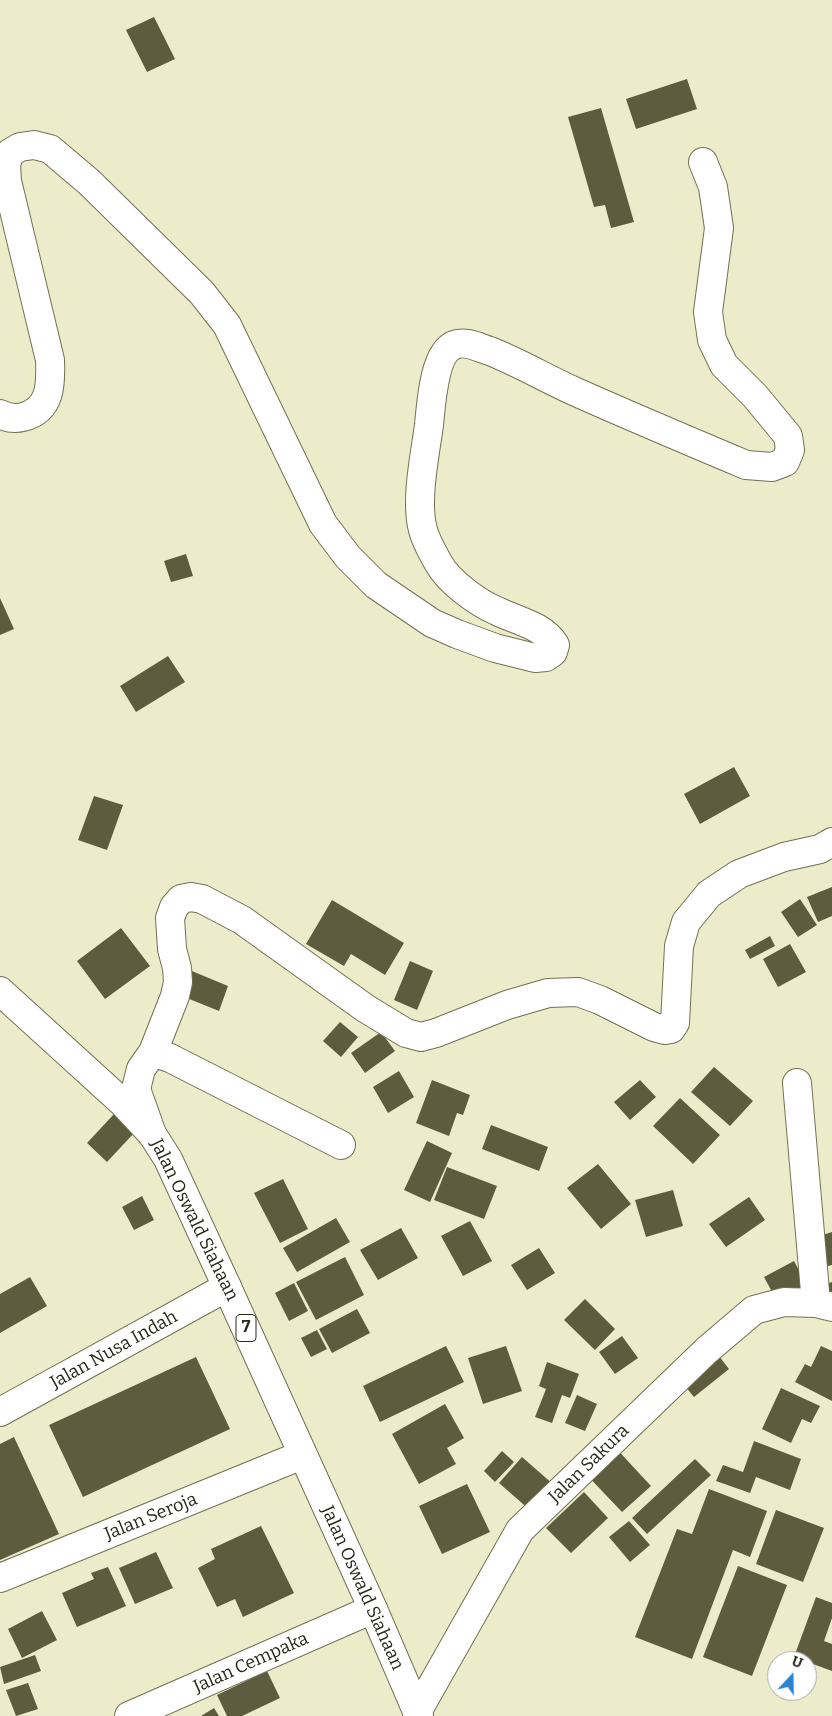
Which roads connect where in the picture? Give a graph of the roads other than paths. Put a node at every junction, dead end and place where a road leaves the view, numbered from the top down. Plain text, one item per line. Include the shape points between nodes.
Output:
1 (703, 162) dead end
2 (0, 414) edge
3 (832, 842) edge
4 (0, 991) edge
5 (153, 1052) junction
6 (797, 1083) dead end
7 (152, 1134) junction
8 (341, 1145) dead end
9 (227, 1287) junction
10 (824, 1305) edge
11 (0, 1412) edge
12 (302, 1455) junction
13 (0, 1578) edge
14 (373, 1609) junction
15 (418, 1714) edge
16 (129, 1716) edge

1 - 2 main road via 713,188 719,228 708,312 712,340 724,365 788,436 790,450 785,462 772,467 746,465 468,344 455,344 446,349 440,360 433,390 420,501 422,528 440,566 460,587 495,610 550,637 555,644 553,652 546,657 535,658 495,648 432,623 376,585 348,557 323,524 227,326 202,293 89,182 50,149 34,145 20,146 10,153 6,164 7,181 50,360 51,378 41,408 16,419
3 - 5 main road via 820,849 784,857 739,874 710,894 686,922 679,946 675,1023 671,1029 665,1030 578,992 548,993 436,1033 421,1036 406,1033 365,1008 242,920 202,898 182,899 170,918 178,982
4 - 7 main road, Jalan Oswald Siahaan / 7 via 123,1103
5 - 7 main road via 141,1069 136,1089
5 - 8 main road
6 - 10 main road
7 - 9 main road, Jalan Oswald Siahaan / 7 via 168,1160
9 - 11 main road, Jalan Nusa Indah
9 - 12 main road, Jalan Oswald Siahaan / 7
10 - 15 main road, Jalan Sakura via 784,1302 754,1310 707,1350 520,1530
12 - 13 main road, Jalan Seroja
12 - 14 main road, Jalan Oswald Siahaan / 7
14 - 15 main road, Jalan Oswald Siahaan / 7
14 - 16 main road, Jalan Cempaka

